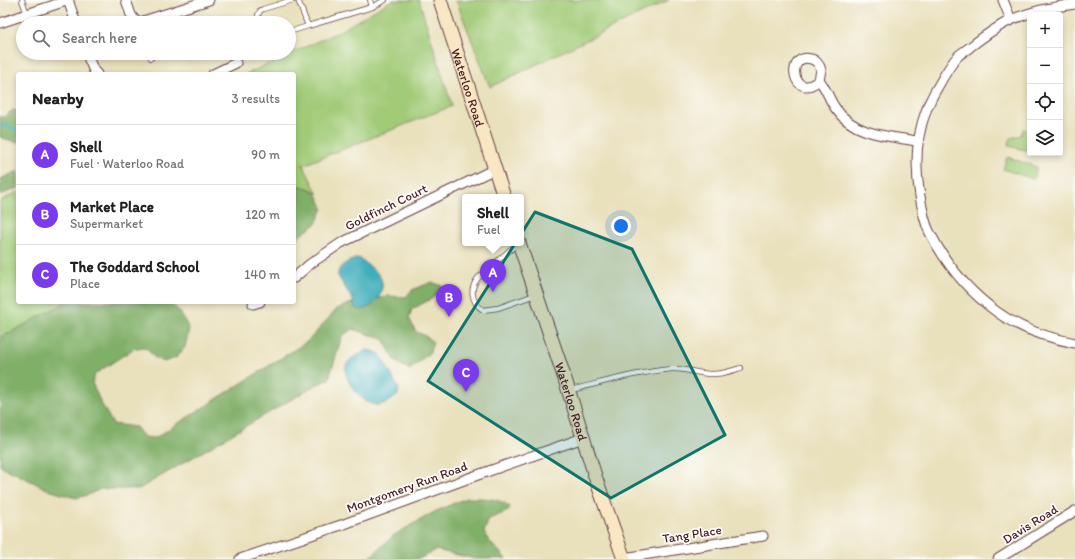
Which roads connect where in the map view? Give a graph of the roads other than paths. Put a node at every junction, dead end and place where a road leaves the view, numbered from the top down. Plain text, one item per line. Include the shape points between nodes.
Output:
1 (22, 0) edge
2 (68, 0) edge
3 (126, 0) edge
4 (209, 0) edge
5 (293, 0) edge
6 (298, 0) edge
7 (370, 0) edge
8 (385, 0) edge
9 (440, 0) edge
10 (1003, 0) edge
11 (1075, 4) edge
12 (372, 7) junction
13 (27, 14) junction
14 (21, 16) edge
15 (74, 16) edge
16 (132, 16) edge
17 (159, 16) edge
18 (258, 16) edge
19 (16, 18) edge
20 (1011, 20) junction
21 (0, 23) edge
22 (308, 26) junction
23 (296, 30) edge
24 (89, 60) edge
25 (236, 63) dead end
26 (95, 72) edge
27 (217, 72) edge
28 (819, 80) dead end
29 (917, 141) junction
30 (495, 169) junction
31 (503, 194) edge
32 (515, 246) edge
33 (520, 246) edge
34 (296, 276) edge
35 (536, 295) junction
36 (1075, 343) edge
37 (741, 368) dead end
38 (569, 391) junction
39 (583, 438) junction
40 (1075, 511) edge
41 (764, 536) dead end
42 (240, 559) edge
43 (624, 559) edge
44 (998, 559) edge

1 - 13 lane
2 - 13 street
2 - 15 street
3 - 16 street
4 - 17 street
5 - 18 lane via 261,10
6 - 22 lane
7 - 12 lane
8 - 12 lane
9 - 30 main road, Waterloo Road
10 - 20 street
11 - 20 street via 1034,12
12 - 22 lane
13 - 14 street
19 - 21 street
20 - 29 street via 958,56 934,92
22 - 23 lane
24 - 26 street
25 - 27 street
28 - 29 street via 837,111 852,124 869,132
29 - 36 street via 916,168 922,208 929,230 952,269 998,312 1041,334
30 - 31 main road, Waterloo Road
30 - 34 street, Goldfinch Court via 340,243
32 - 35 lane via 475,282 472,294 477,306 483,310 498,308
33 - 35 main road, Waterloo Road
35 - 38 main road, Waterloo Road
37 - 38 lane via 720,374 673,369
38 - 39 main road, Waterloo Road
39 - 42 street, Montgomery Run Road
39 - 43 main road, Waterloo Road
40 - 44 street, Davis Road
41 - 43 street, Tang Place

